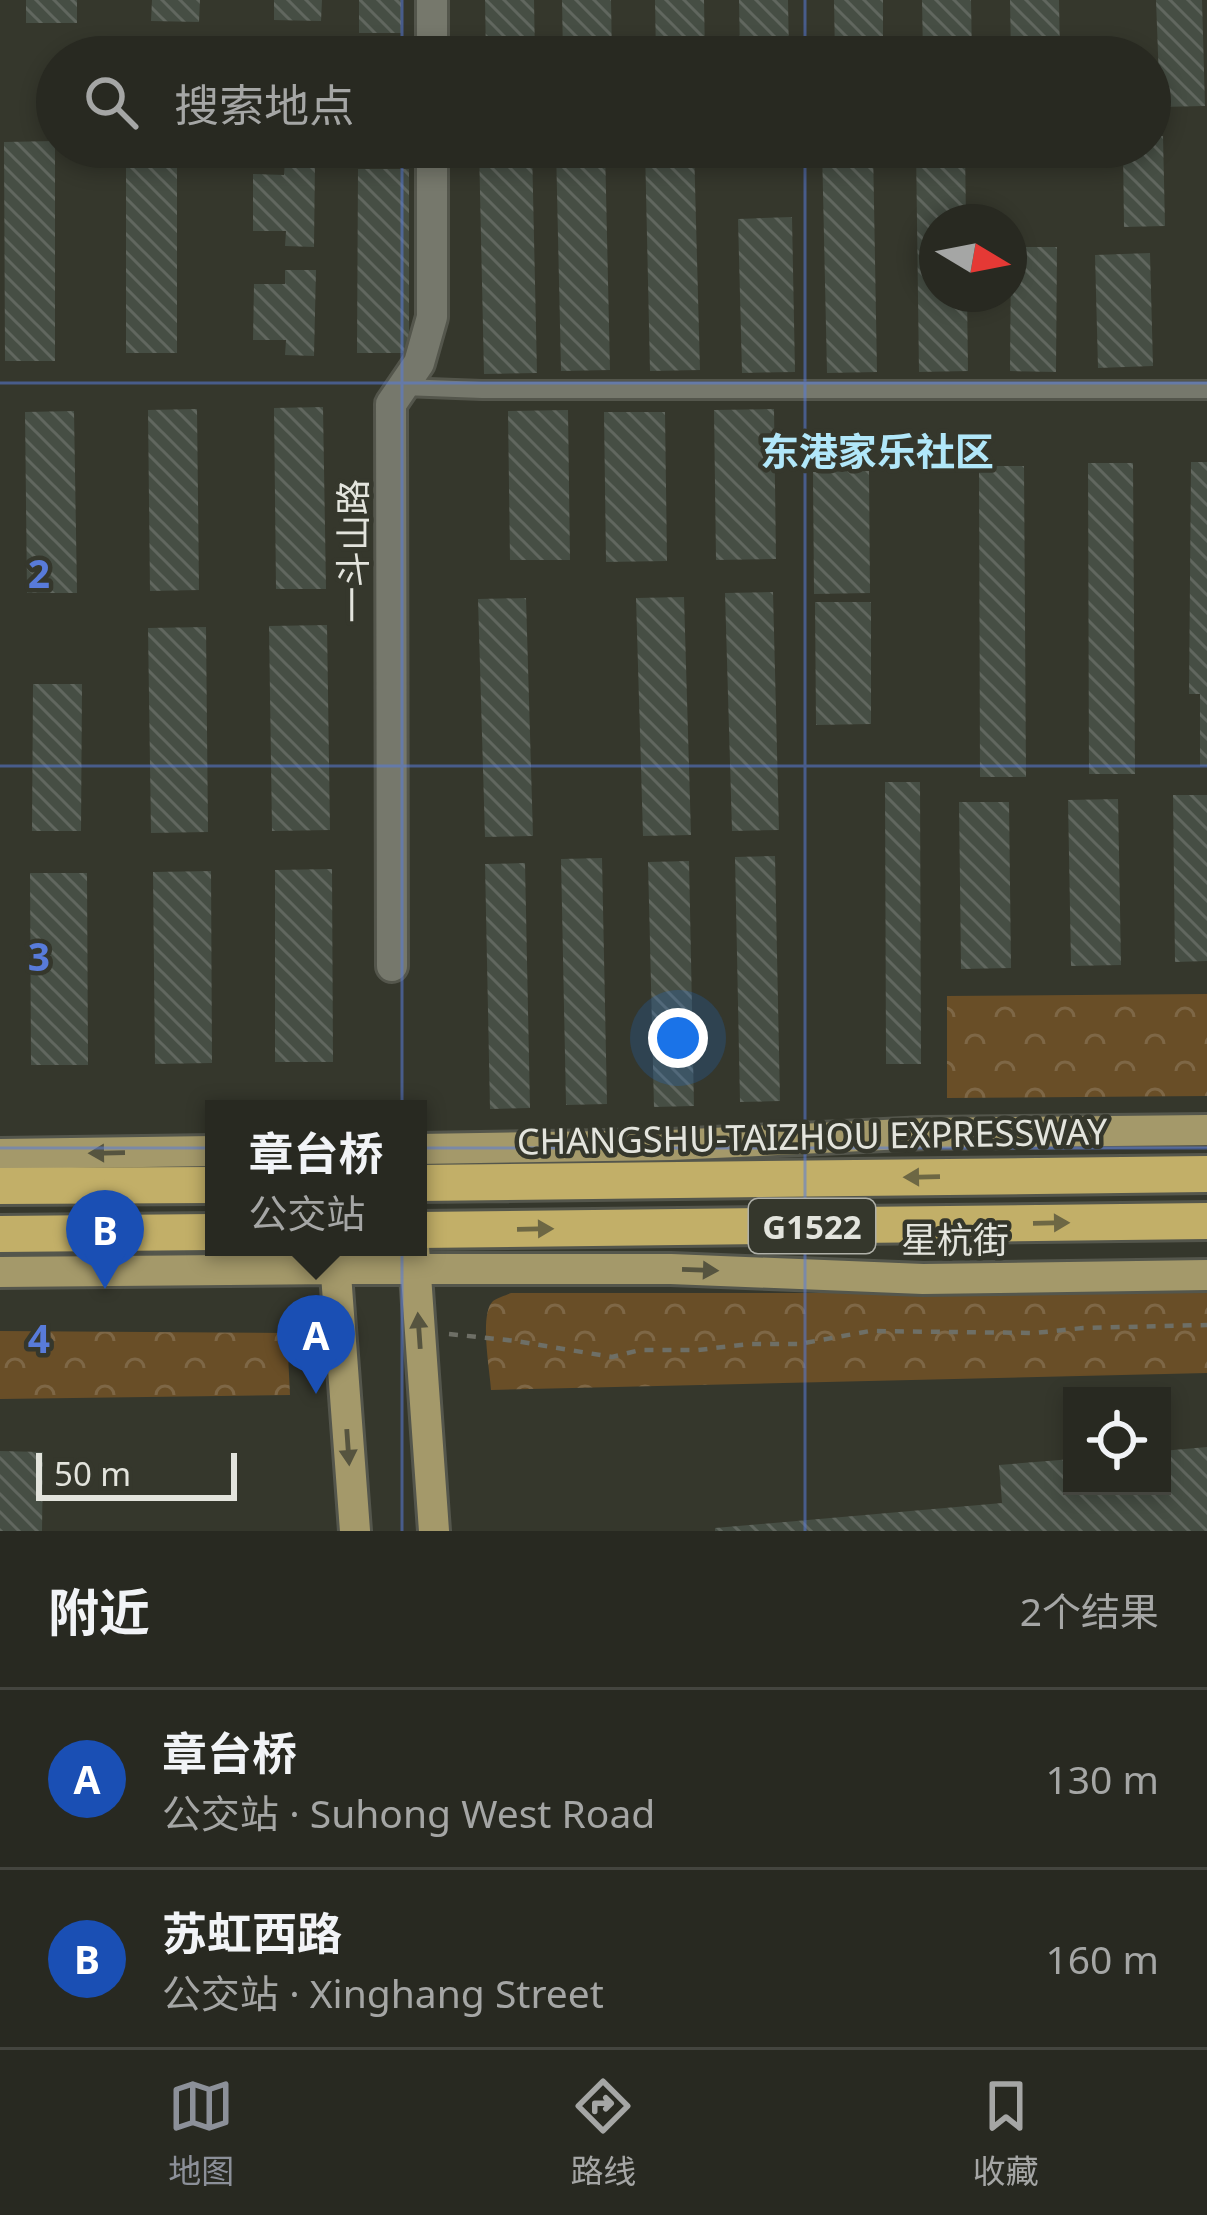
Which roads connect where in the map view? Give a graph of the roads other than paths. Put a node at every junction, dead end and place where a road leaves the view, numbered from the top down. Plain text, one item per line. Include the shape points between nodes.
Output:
1 (432, 0) edge
2 (432, 36) edge
3 (432, 168) edge
4 (403, 387) junction
5 (1207, 390) edge
6 (392, 966) dead end
7 (1207, 1130) edge
8 (427, 1149) edge
9 (205, 1151) edge
10 (0, 1154) edge
11 (1207, 1174) edge
12 (427, 1183) edge
13 (205, 1185) edge
14 (0, 1186) edge
15 (1207, 1221) edge
16 (427, 1230) edge
17 (205, 1232) edge
18 (0, 1234) edge
19 (334, 1258) edge
20 (414, 1258) edge
21 (0, 1272) edge
22 (1207, 1275) edge
23 (355, 1531) edge
24 (434, 1531) edge

1 - 2 street
3 - 4 street, 一斗山路 via 433,317
4 - 5 lane
4 - 6 street, 一斗山路 via 391,404
7 - 8 main road
9 -> 10 main road
11 -> 12 highway, CHANGSHU-TAIZHOU EXPRESSWAY / G1522
13 - 14 highway
16 -> 15 highway, G1522
17 - 18 highway
19 - 20 main road, 星杭街
19 - 21 main road, 星杭街
19 -> 23 main road
20 -> 22 main road, 星杭街 via 940,1279
20 - 24 main road

